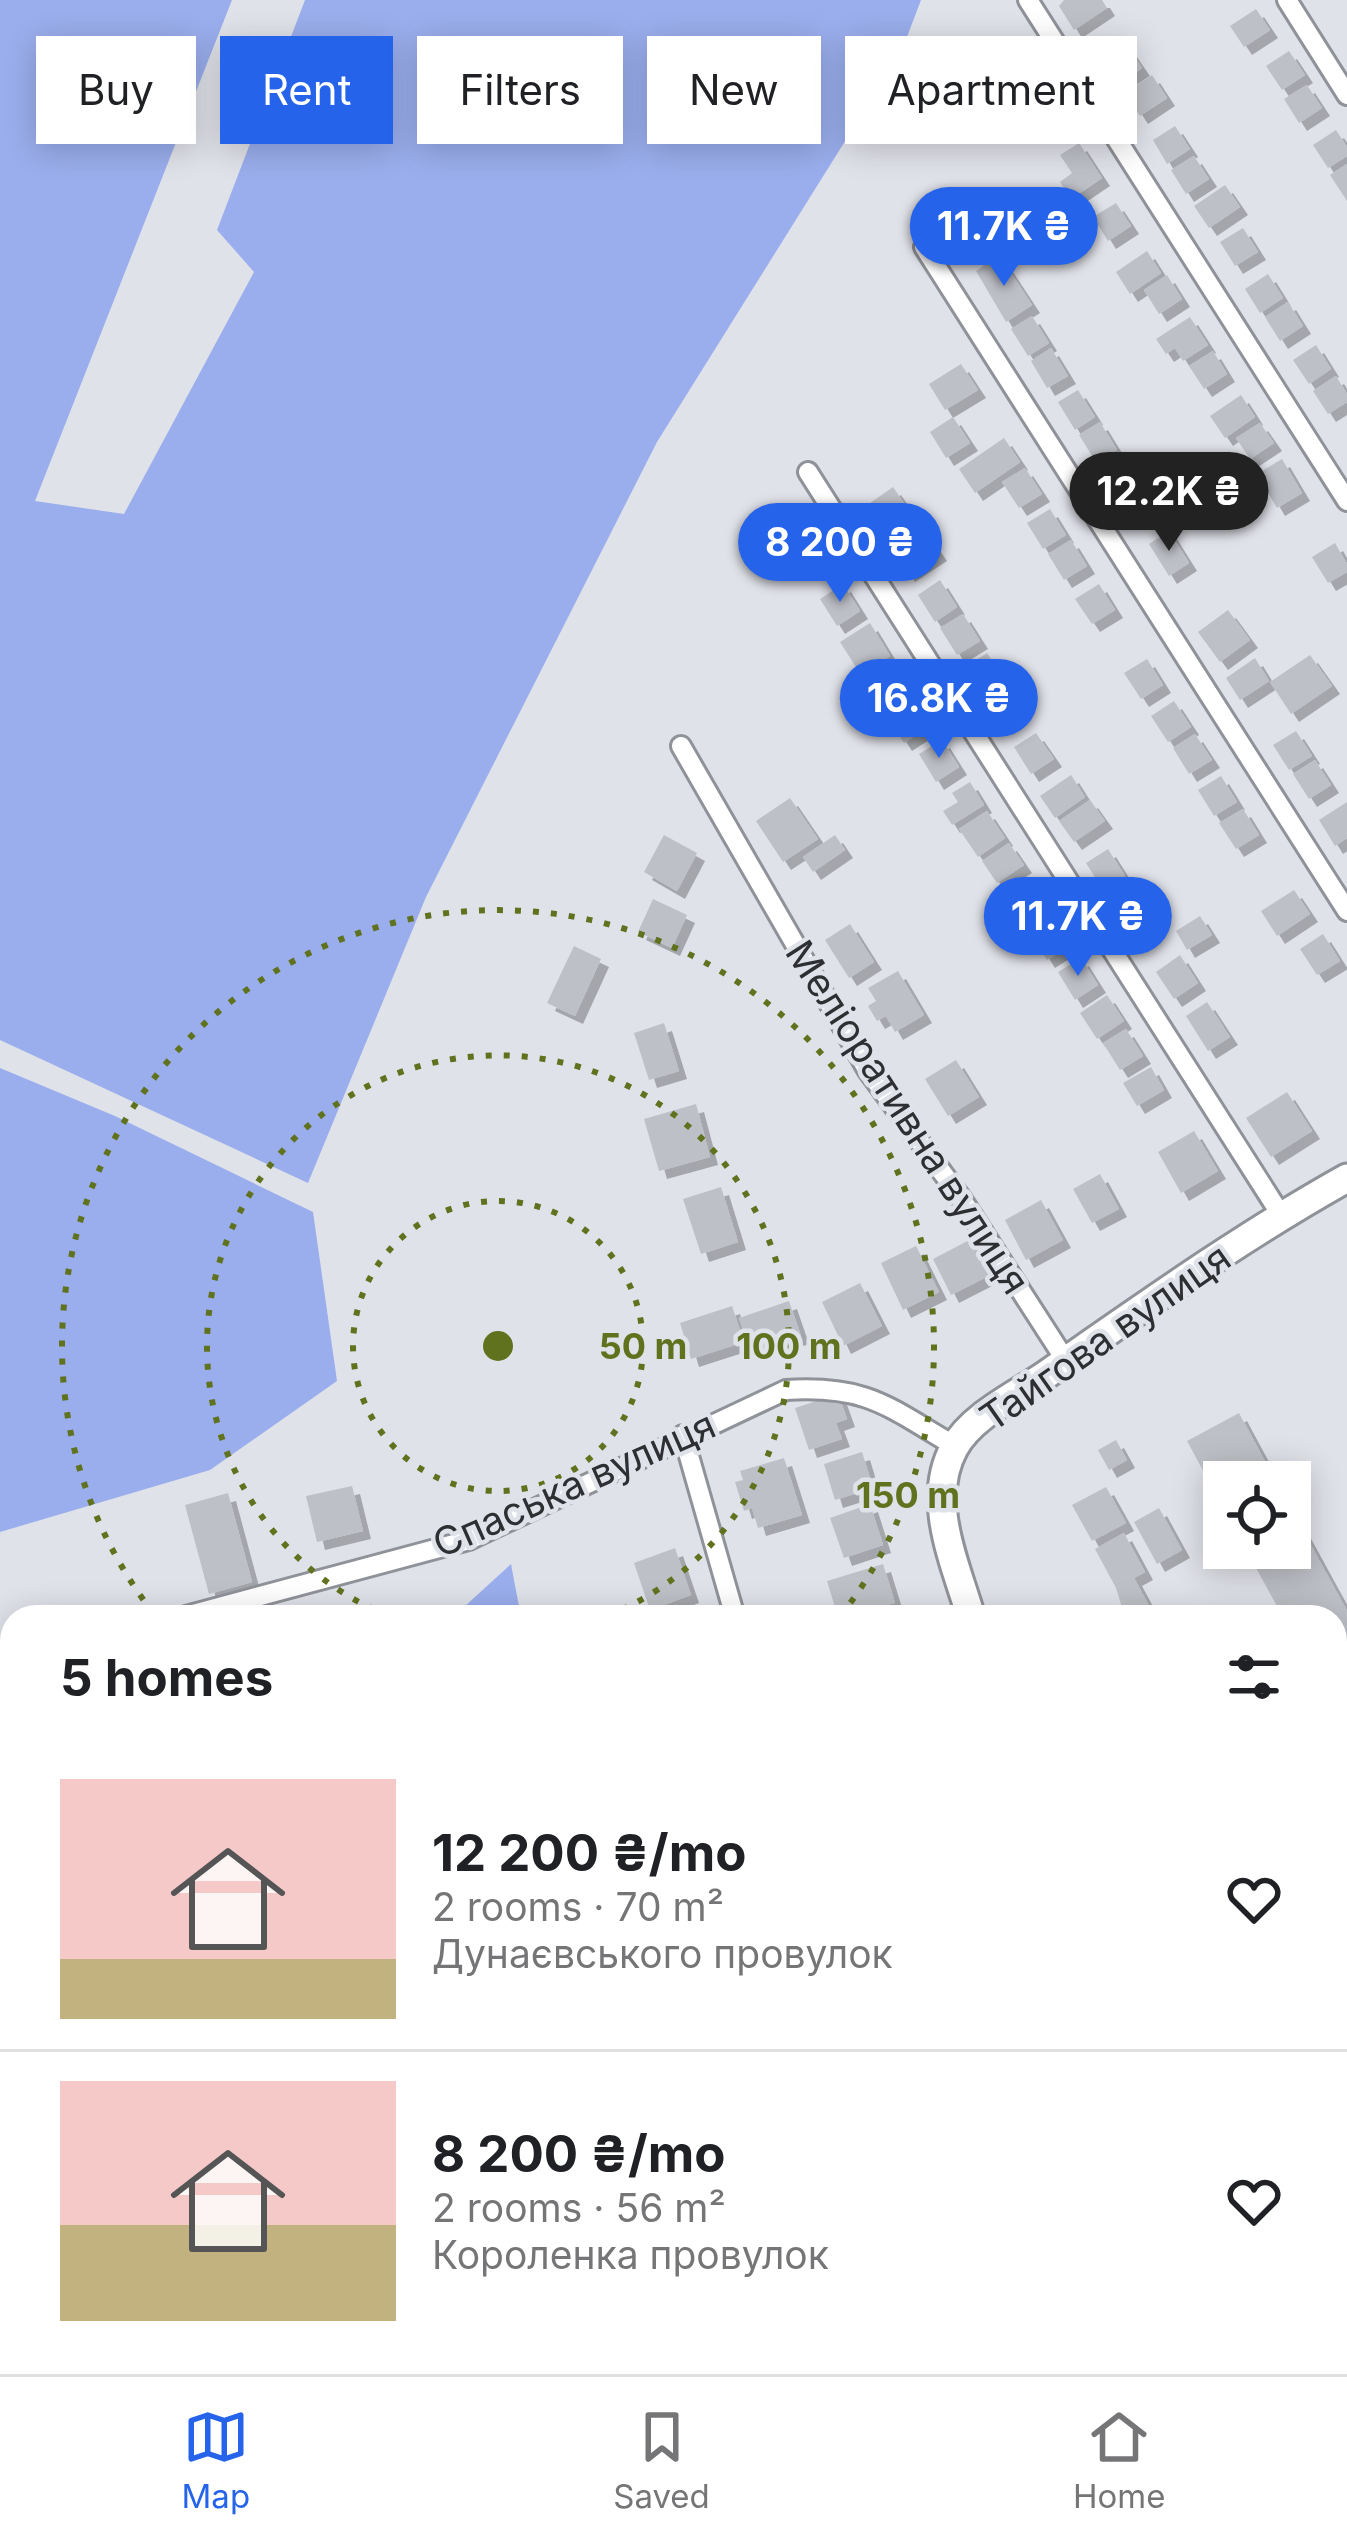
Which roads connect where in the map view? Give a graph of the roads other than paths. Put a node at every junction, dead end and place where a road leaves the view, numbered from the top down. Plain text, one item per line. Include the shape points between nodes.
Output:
1 (1028, 0) edge
2 (1287, 0) edge
3 (1347, 95) edge
4 (924, 247) dead end
5 (808, 472) dead end
6 (1347, 501) edge
7 (681, 746) dead end
8 (1347, 911) edge
9 (1347, 1178) edge
10 (1281, 1215) junction
11 (1066, 1361) junction
12 (683, 1435) junction
13 (955, 1446) junction
14 (227, 1605) edge
15 (732, 1605) edge
16 (968, 1605) edge

1 - 6 street
2 - 3 street
4 - 8 street
5 - 10 street
7 - 11 street, Меліоративна вулиця via 868,1071
9 - 10 street, Тайгова вулиця
10 - 11 street, Тайгова вулиця
11 - 13 street, Тайгова вулиця
12 - 13 street, Спаська вулиця via 786,1390 830,1387 868,1395
12 - 14 street, Спаська вулиця via 469,1540
12 - 15 street
13 - 16 street, Тайгова вулиця via 942,1486 944,1522

